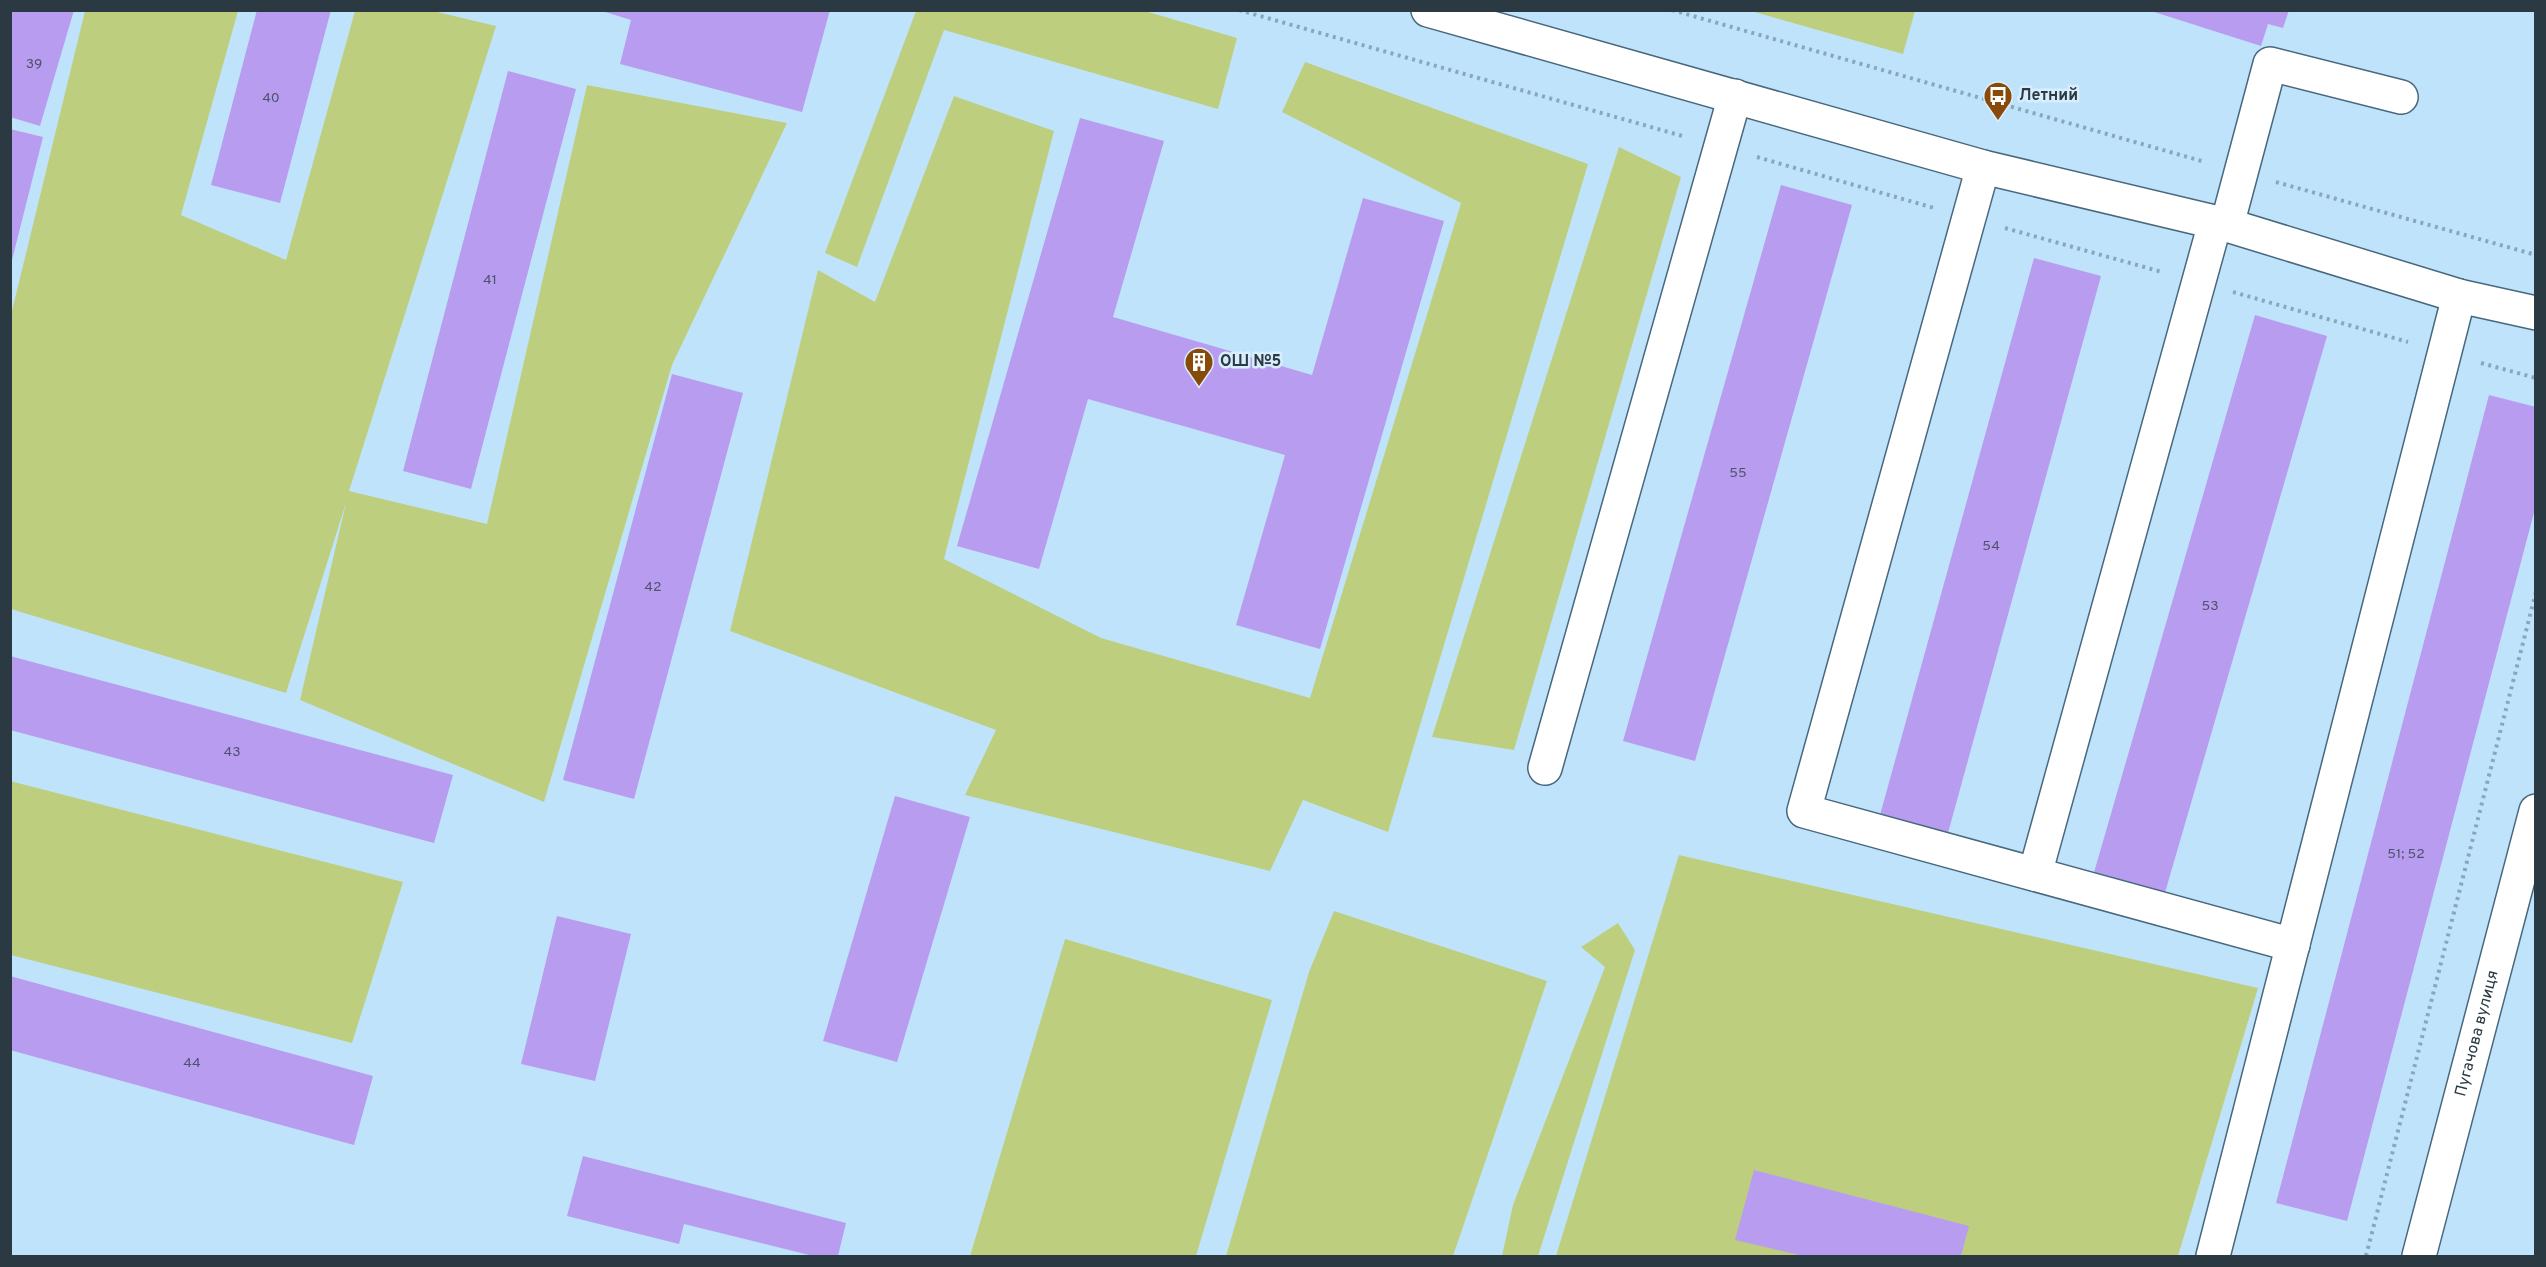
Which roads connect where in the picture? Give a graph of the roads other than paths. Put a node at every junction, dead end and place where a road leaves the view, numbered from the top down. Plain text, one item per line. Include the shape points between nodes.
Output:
1 (1428, 10) edge
2 (1735, 96) junction
3 (2401, 98) dead end
4 (1983, 166) junction
5 (2221, 224) junction
6 (2459, 296) junction
7 (2535, 314) edge
8 (1545, 768) dead end
9 (2535, 811) edge
10 (2036, 874) junction
11 (2293, 945) junction
12 (2213, 1257) edge
13 (2419, 1257) edge

1 - 2 street
2 - 4 street
2 - 8 street
3 - 5 street via 2270,64
4 - 5 street
4 - 10 street via 1804,811
5 - 6 street
5 - 10 street via 2199,282
6 - 7 street
6 - 11 street
9 - 13 street, Пугачова вулиця
10 - 11 street
11 - 12 street

